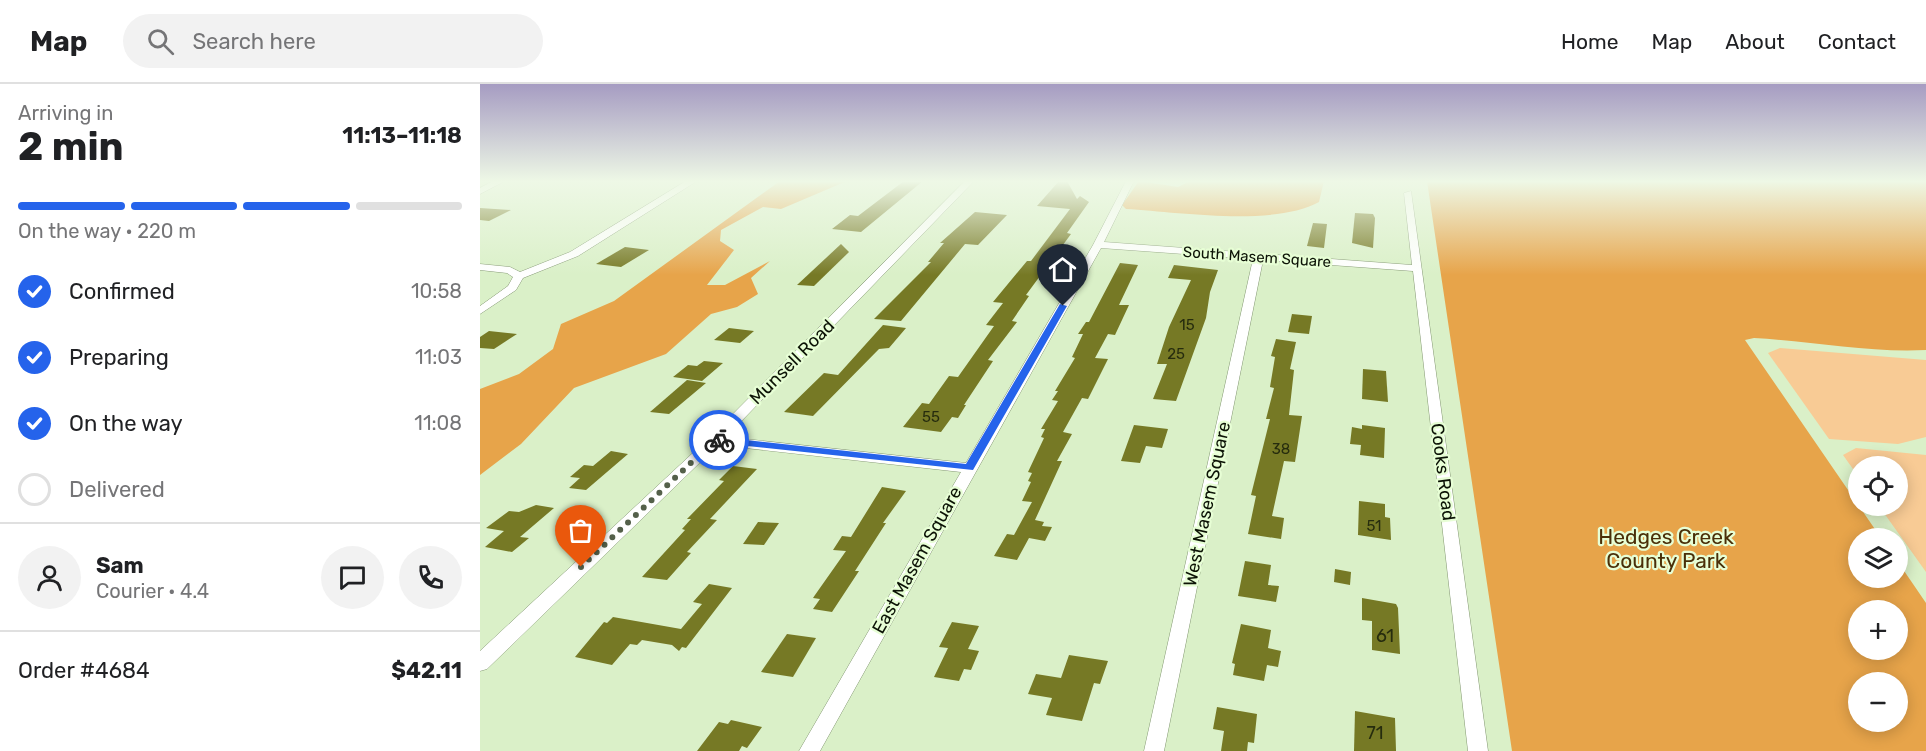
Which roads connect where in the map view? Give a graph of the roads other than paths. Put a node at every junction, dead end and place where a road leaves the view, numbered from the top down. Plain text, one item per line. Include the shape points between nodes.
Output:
1 (642, 212) edge
2 (939, 212) edge
3 (1114, 212) edge
4 (1410, 212) edge
5 (1098, 245) junction
6 (1259, 257) junction
7 (480, 267) edge
8 (1417, 268) junction
9 (519, 276) junction
10 (480, 311) edge
11 (715, 440) junction
12 (969, 468) junction
13 (480, 663) edge
14 (809, 751) edge
15 (1154, 751) edge
16 (1478, 751) edge

1 - 9 street via 574,254
2 - 11 street, Munsell Road
3 - 5 street, East Masem Square
4 - 8 street, Cooks Road
5 - 6 street, South Masem Square
5 - 12 street, East Masem Square
6 - 8 street, South Masem Square
6 - 15 street, West Masem Square
7 - 9 street via 510,270
8 - 16 street, Cooks Road
9 - 10 street via 512,288
11 - 12 street
11 - 13 street, Munsell Road
12 - 14 street, East Masem Square

